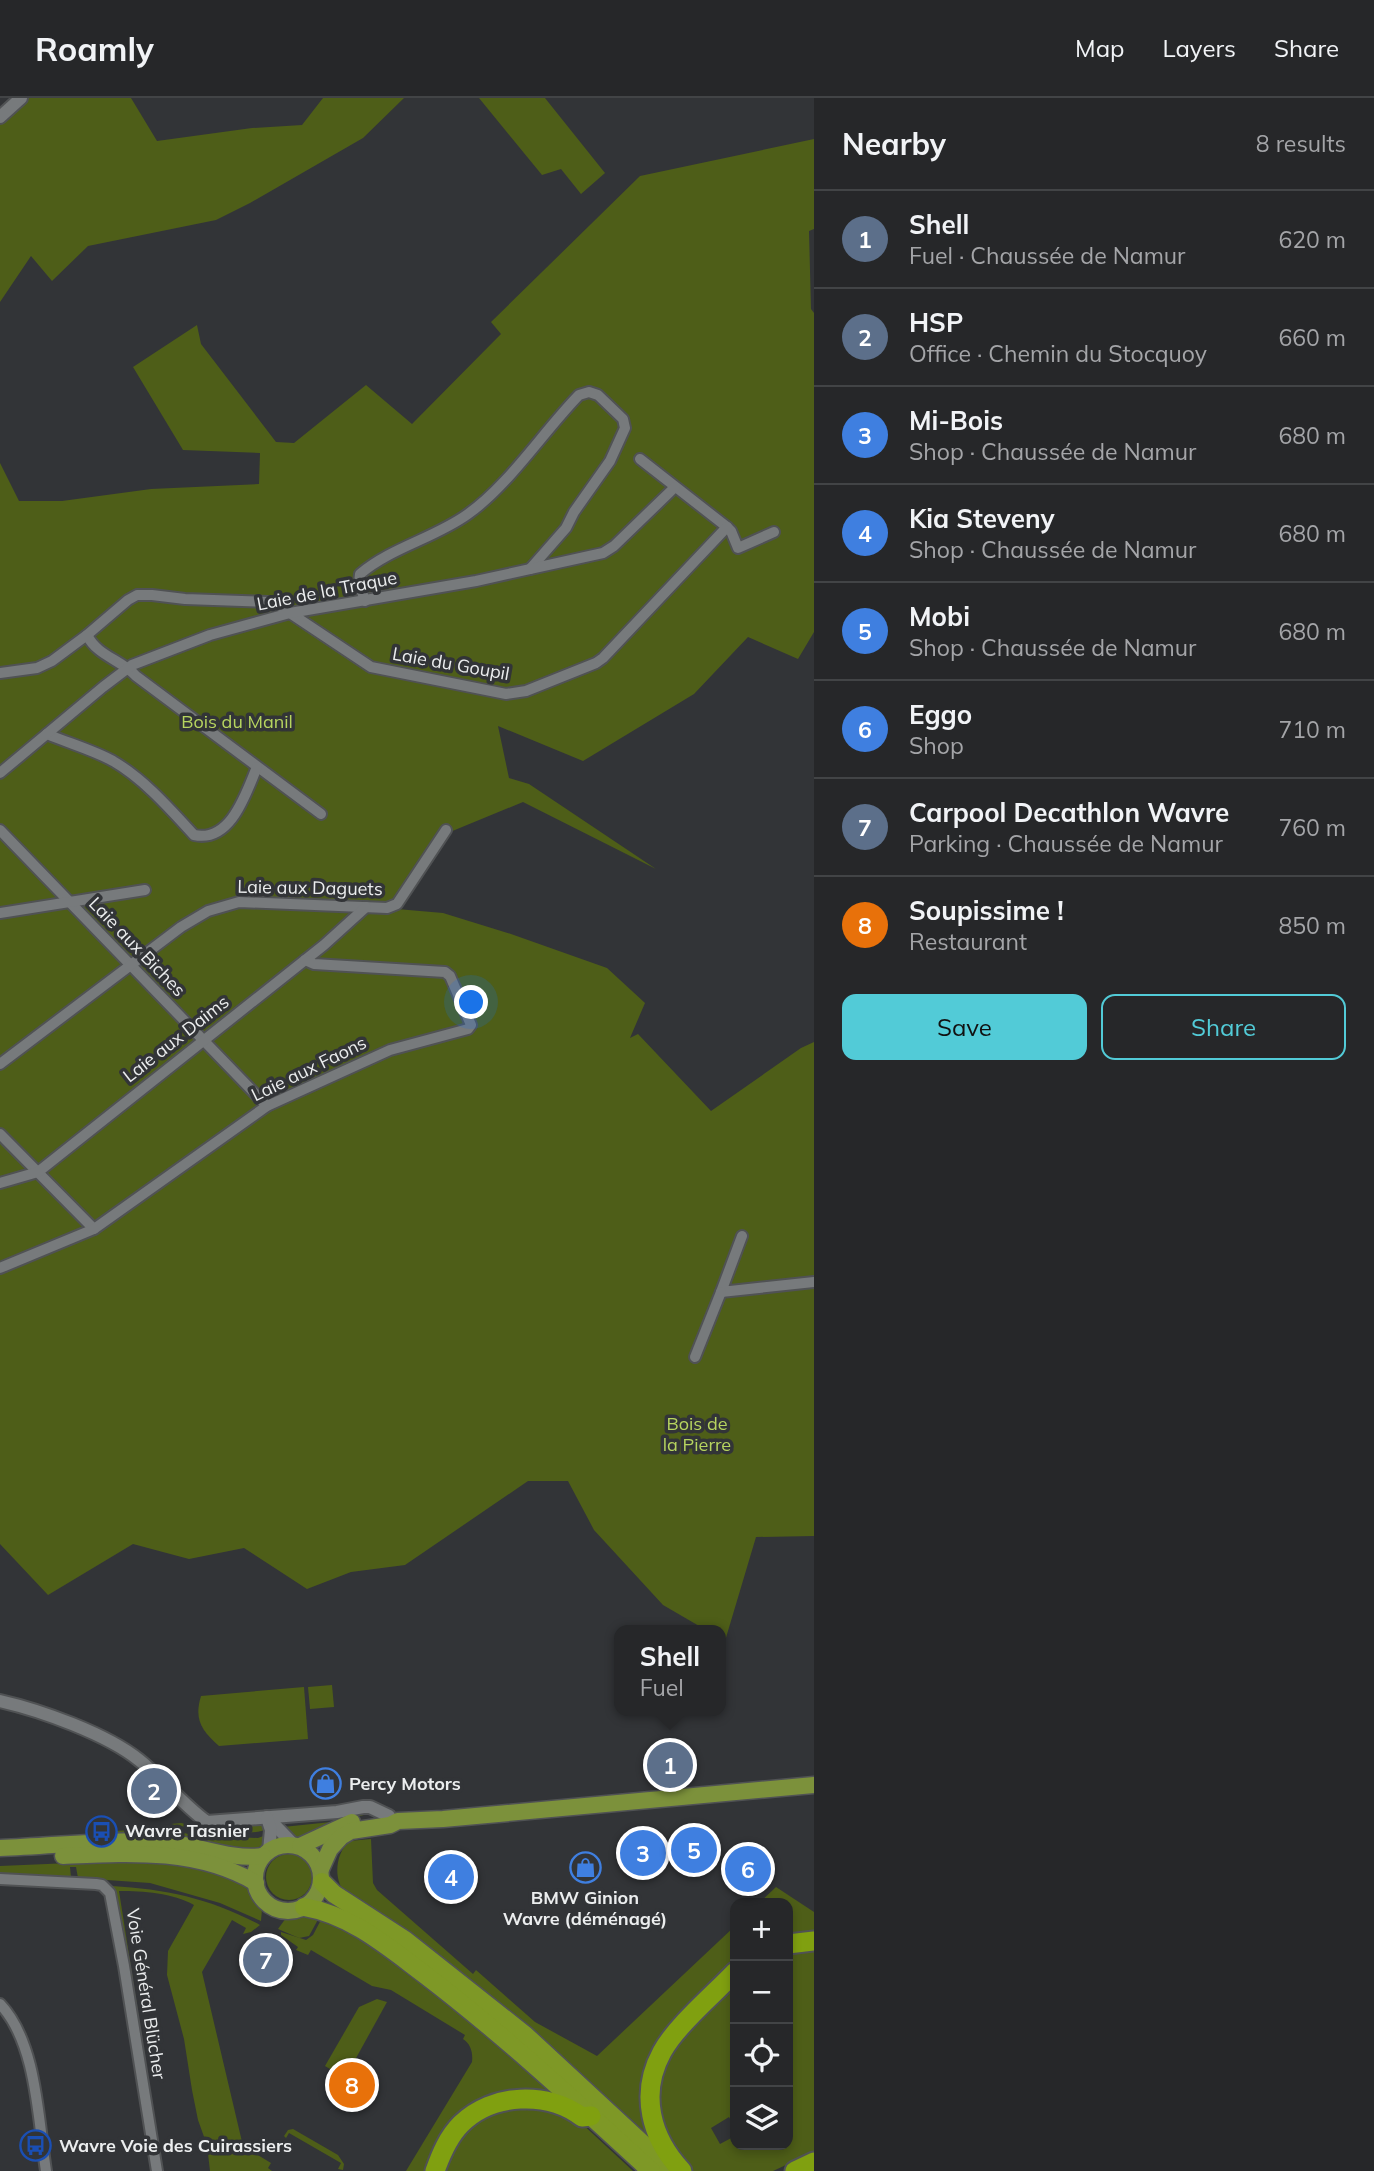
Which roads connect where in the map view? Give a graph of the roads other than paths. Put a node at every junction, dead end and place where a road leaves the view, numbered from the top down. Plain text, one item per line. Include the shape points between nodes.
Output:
1 (21, 98) edge
2 (0, 117) edge
3 (640, 459) dead end
4 (676, 487) junction
5 (727, 527) junction
6 (774, 532) dead end
7 (530, 569) junction
8 (365, 601) junction
9 (290, 613) junction
10 (87, 635) junction
11 (129, 668) junction
12 (0, 673) edge
13 (47, 734) junction
14 (257, 767) junction
15 (0, 773) edge
16 (321, 814) dead end
17 (0, 830) edge
18 (446, 831) dead end
19 (145, 890) dead end
20 (69, 903) junction
21 (366, 906) junction
22 (0, 913) edge
23 (305, 960) junction
24 (130, 965) junction
25 (202, 1040) junction
26 (0, 1064) edge
27 (267, 1106) junction
28 (0, 1134) edge
29 (37, 1172) junction
30 (0, 1184) edge
31 (94, 1229) junction
32 (742, 1236) dead end
33 (0, 1268) edge
34 (814, 1282) edge
35 (720, 1292) junction
36 (695, 1357) dead end
37 (0, 1701) edge
38 (814, 1785) edge
39 (267, 1817) junction
40 (394, 1819) junction
41 (296, 1845) junction
42 (0, 1848) edge
43 (266, 1853) junction
44 (0, 1859) edge
45 (321, 1876) junction
46 (0, 1879) edge
47 (256, 1883) junction
48 (304, 1907) junction
49 (814, 1941) edge
50 (793, 1943) edge
51 (730, 1977) edge
52 (0, 2004) edge
53 (591, 2116) junction
54 (814, 2162) edge
55 (814, 2168) edge
56 (46, 2171) edge
57 (157, 2171) edge
58 (435, 2171) edge
59 (651, 2171) edge
60 (672, 2171) edge
61 (682, 2171) edge
62 (795, 2171) edge
63 (807, 2171) edge

1 - 2 street
3 - 4 street
4 - 5 street
4 - 7 street, Laie de la Traque via 603,553
5 - 6 street via 737,548
5 - 9 street, Laie du Goupil via 603,658 526,691 506,694 371,667
7 - 8 street, Laie de la Traque
7 - 8 street via 566,528 622,439 625,425 594,392 579,395 470,513 360,574
8 - 9 street, Laie de la Traque
9 - 10 street, Laie du Goupil via 268,602 137,595
9 - 11 street, Laie de la Traque via 210,635
10 - 11 street via 105,654
10 - 12 street, Laie du Goupil via 44,666
11 - 13 street, Laie de la Traque
11 - 14 street
13 - 14 street via 122,767 200,836 220,830 235,815
13 - 15 street, Laie de la Traque
14 - 16 street
17 - 20 street, Laie aux Biches
18 - 21 street, Laie aux Daguets via 397,904
19 - 20 street
20 - 22 street
20 - 24 street, Laie aux Biches
21 - 23 street, Laie aux Daims
21 - 24 street, Laie aux Daguets via 249,902 218,908 190,921
23 - 25 street, Laie aux Daims
23 - 27 street, Laie aux Faons via 333,966 444,972 450,976 471,1025 390,1050
24 - 25 street, Laie aux Biches
24 - 26 street, Laie aux Daguets
25 - 27 street, Laie aux Biches
25 - 29 street, Laie aux Daims
27 - 31 street, Laie aux Faons
28 - 29 street
29 - 30 street, Laie aux Daims
29 - 31 street
31 - 33 street, Laie aux Faons
32 - 35 street
34 - 35 street
35 - 36 street
37 - 39 street via 106,1739 136,1757 207,1822
38 - 40 main road via 454,1818
39 - 40 street via 370,1807
39 - 41 street
39 - 43 street via 271,1830
40 - 41 main road via 354,1821
40 - 45 main road via 390,1825 341,1837 330,1849
41 - 43 main road via 277,1846
41 - 45 main road via 316,1859
42 - 43 main road via 157,1841 242,1858
43 - 47 main road
44 - 47 main road via 165,1855 200,1861
45 - 48 main road via 314,1899
45 - 60 highway via 334,1894 405,1940 525,2035
46 - 57 street, Voie Général Blücher via 96,1884 110,1893
47 - 48 main road via 265,1901 275,1908 290,1911
48 - 53 highway via 327,1911 378,1940 460,2001
49 - 50 highway
51 - 61 highway via 663,2050 649,2090 655,2131
52 - 56 street via 14,2021 27,2052
53 - 58 highway via 526,2098 494,2104 462,2122
53 - 59 highway
54 - 62 highway
55 - 63 highway

